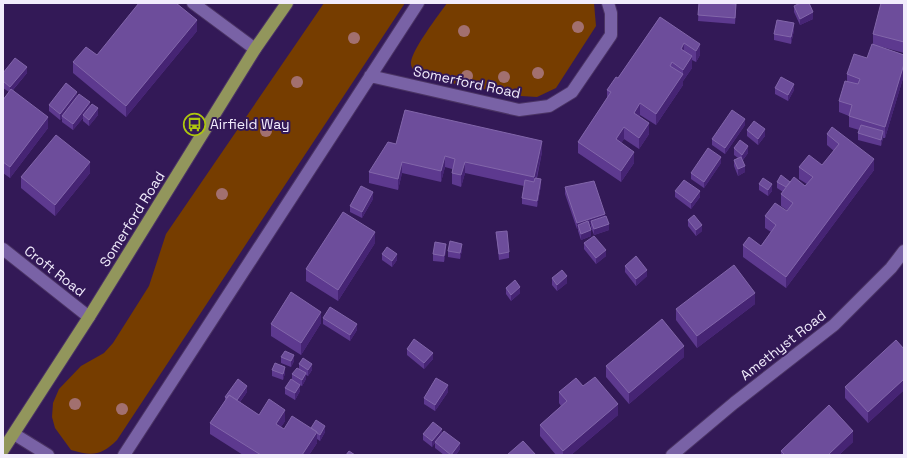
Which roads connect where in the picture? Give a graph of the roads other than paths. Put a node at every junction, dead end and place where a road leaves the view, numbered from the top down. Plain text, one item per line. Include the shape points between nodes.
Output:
1 (193, 3) edge
2 (287, 3) edge
3 (418, 3) edge
4 (608, 3) edge
5 (255, 49) junction
6 (370, 76) junction
7 (3, 249) edge
8 (904, 251) edge
9 (89, 317) junction
10 (14, 434) junction
11 (3, 450) edge
12 (48, 455) edge
13 (124, 455) edge
14 (672, 455) edge

1 - 5 street
2 - 5 main road, Somerford Road
3 - 6 street
4 - 6 street, Somerford Road via 611,13 611,35 572,92 549,106 519,110
5 - 9 main road, Somerford Road
6 - 13 street
7 - 9 street, Croft Road
8 - 14 street, Amethyst Road via 891,268 834,325
9 - 10 main road, Somerford Road
10 - 11 main road, Somerford Road
10 - 12 street

